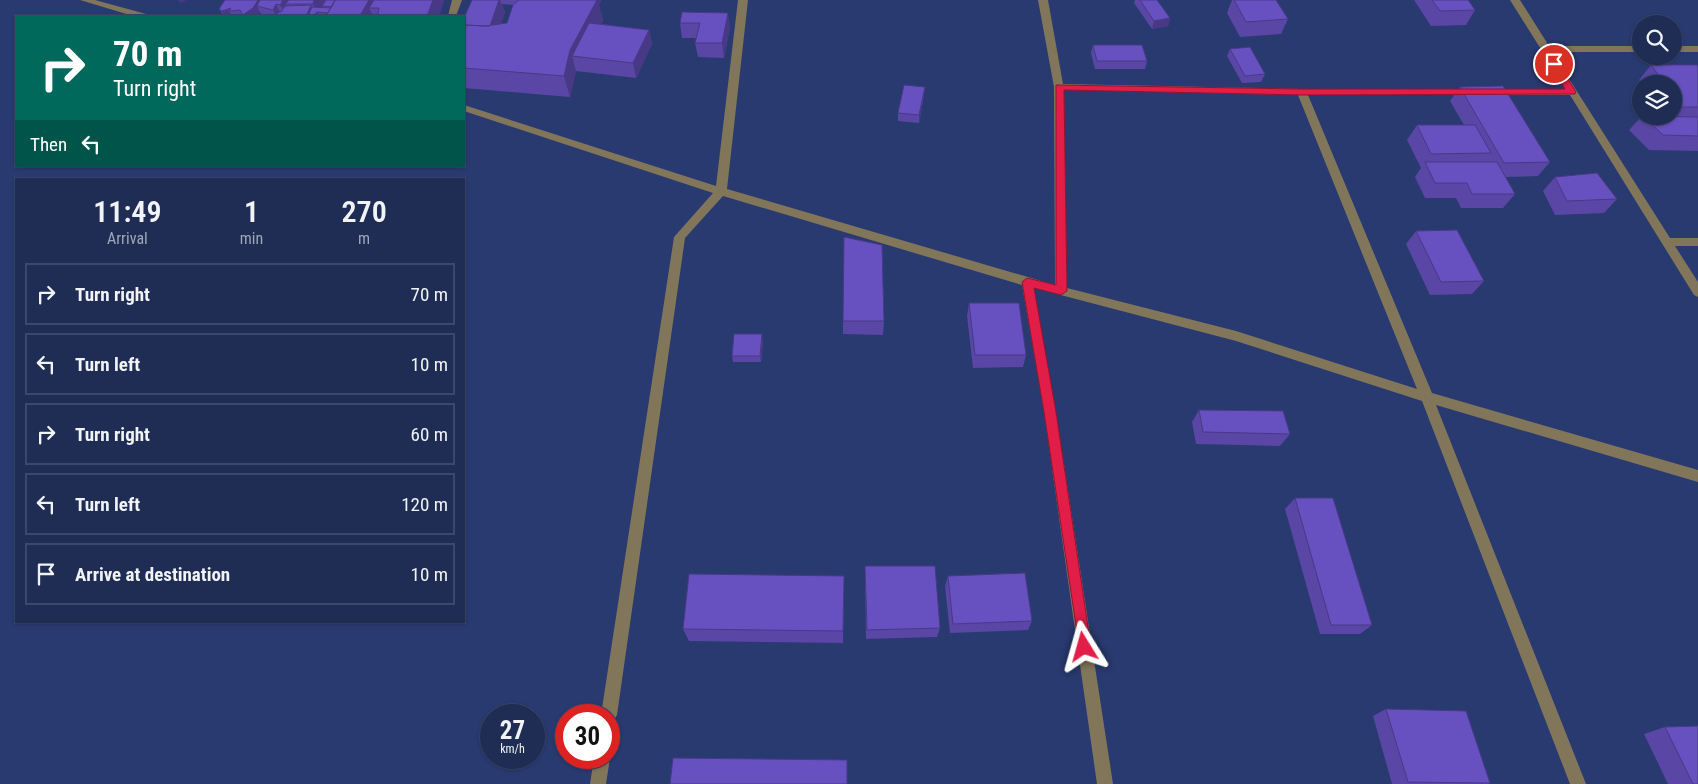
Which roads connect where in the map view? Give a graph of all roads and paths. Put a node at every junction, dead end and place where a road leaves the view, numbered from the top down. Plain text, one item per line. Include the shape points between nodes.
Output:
1 (85, 0) edge
2 (457, 0) edge
3 (744, 0) edge
4 (1043, 0) edge
5 (1515, 0) edge
6 (139, 15) edge
7 (452, 15) edge
8 (1546, 50) junction
9 (1632, 50) edge
10 (1682, 50) edge
11 (1698, 50) edge
12 (1059, 87) junction
13 (1302, 92) junction
14 (1572, 92) junction
15 (465, 108) edge
16 (721, 191) junction
17 (1666, 242) junction
18 (1698, 242) edge
19 (1027, 282) junction
20 (1061, 291) junction
21 (1698, 292) edge
22 (1427, 397) junction
23 (1698, 476) edge
24 (611, 704) edge
25 (600, 769) edge
26 (598, 784) edge
27 (1105, 784) edge
28 (1578, 784) edge

1 - 6 street
2 - 7 street
3 - 16 street
4 - 12 street
5 - 8 street
8 - 9 street
8 - 14 street
10 - 11 street
12 - 13 street
12 - 20 street
13 - 14 street
13 - 22 street
14 - 17 street
15 - 16 street
16 - 19 street
16 - 24 street via 680,237
17 - 18 street
17 - 21 street
19 - 20 street
19 - 27 street via 1050,412
20 - 22 street via 1236,336
22 - 23 street
22 - 28 street
25 - 26 street

